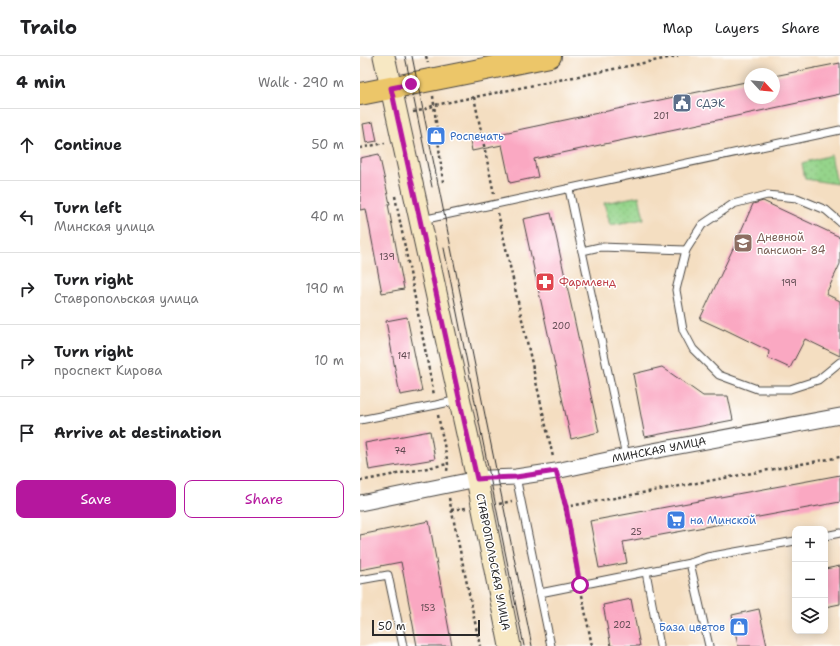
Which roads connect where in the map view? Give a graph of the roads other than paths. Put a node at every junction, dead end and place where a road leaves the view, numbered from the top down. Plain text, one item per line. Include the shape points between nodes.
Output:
1 (384, 56) edge
2 (550, 56) edge
3 (391, 88) junction
4 (360, 94) edge
5 (840, 130) edge
6 (569, 189) junction
7 (420, 220) junction
8 (840, 222) edge
9 (686, 250) junction
10 (582, 251) junction
11 (840, 362) edge
12 (460, 399) junction
13 (840, 416) edge
14 (360, 420) edge
15 (626, 456) junction
16 (516, 477) junction
17 (477, 479) junction
18 (360, 503) edge
19 (840, 533) edge
20 (828, 535) edge
21 (792, 543) edge
22 (690, 563) junction
23 (646, 572) junction
24 (360, 580) edge
25 (540, 593) junction
26 (403, 646) edge
27 (510, 646) edge
28 (551, 646) edge
29 (660, 646) edge
30 (709, 646) edge

1 - 3 street, СТАВРОПОЛЬСКАЯ УЛИЦА
2 - 3 main road via 494,64
3 - 4 main road
3 - 7 street, СТАВРОПОЛЬСКАЯ УЛИЦА
5 - 6 lane
6 - 7 lane
6 - 10 lane
7 - 12 street, СТАВРОПОЛЬСКАЯ УЛИЦА
8 - 9 lane via 826,210 797,198 767,195 733,204 702,226
9 - 10 lane via 600,248
9 - 11 lane via 676,290 683,330 694,349 720,374 757,389 790,389 818,380
10 - 15 lane
12 - 14 lane
12 - 17 street, СТАВРОПОЛЬСКАЯ УЛИЦА
13 - 15 street, МИНСКАЯ УЛИЦА
15 - 16 street, МИНСКАЯ УЛИЦА
16 - 17 street, МИНСКАЯ УЛИЦА
16 - 25 lane
17 - 18 street, МИНСКАЯ УЛИЦА
17 - 27 street, СТАВРОПОЛЬСКАЯ УЛИЦА
19 - 20 lane
21 - 22 lane via 707,557
22 - 23 lane
22 - 30 lane
23 - 25 lane
23 - 29 lane
24 - 26 lane via 388,575
25 - 28 lane

